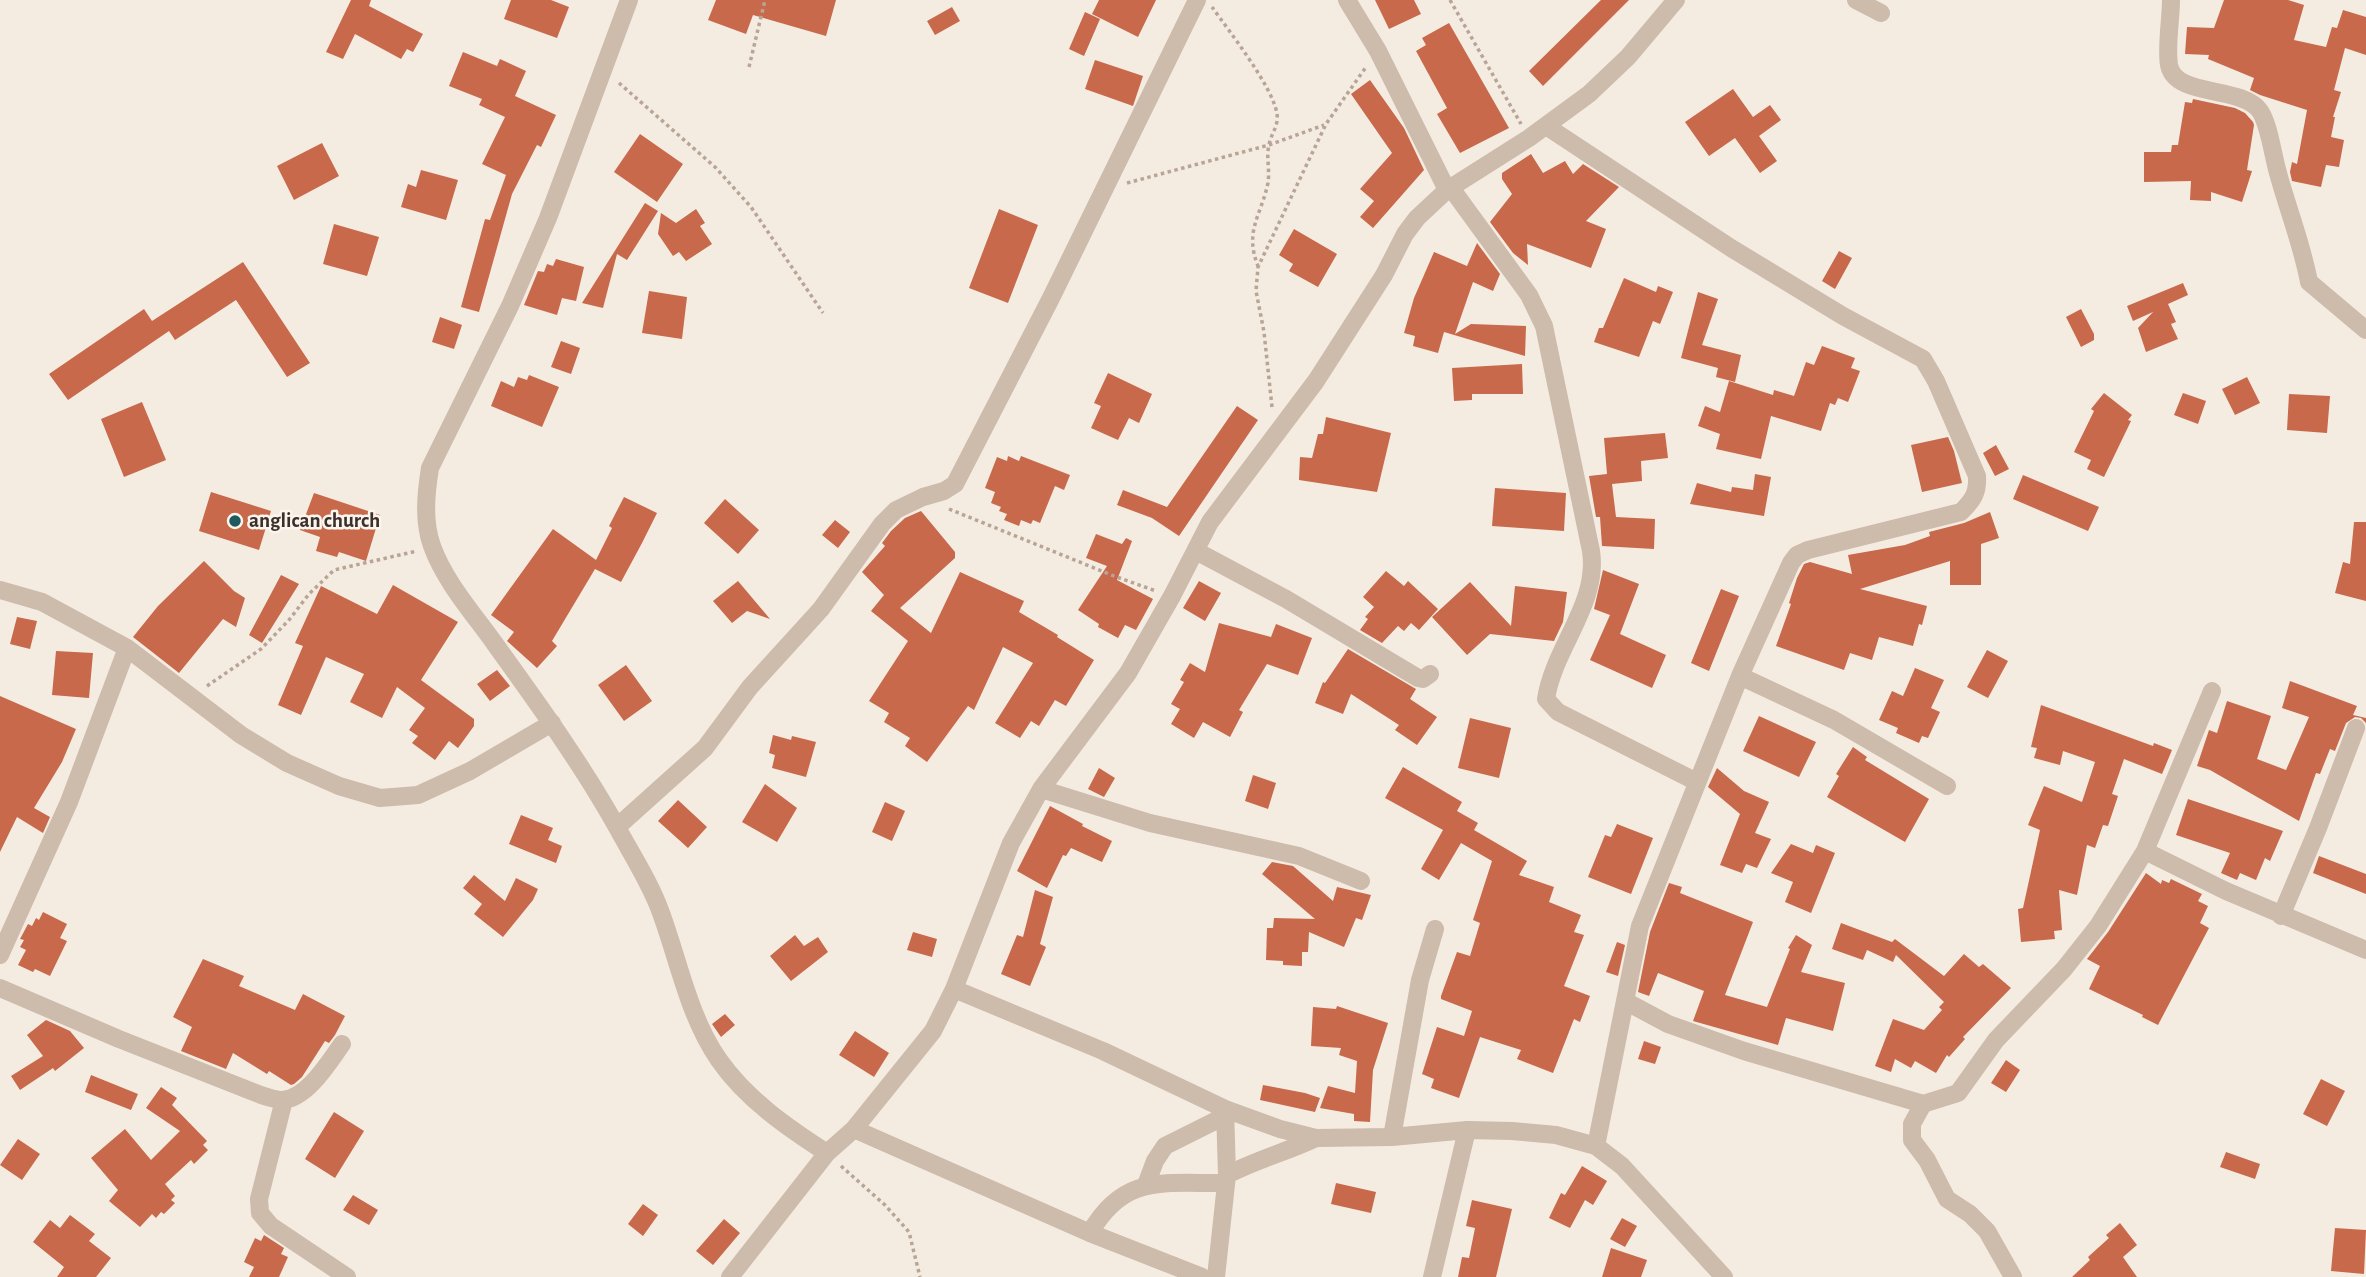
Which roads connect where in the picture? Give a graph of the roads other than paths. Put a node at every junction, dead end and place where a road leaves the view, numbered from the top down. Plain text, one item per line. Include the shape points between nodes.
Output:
1 (629, 0) edge
2 (1197, 0) edge
3 (1348, 0) edge
4 (1676, 0) edge
5 (1856, 0) edge
6 (2171, 0) edge
7 (1881, 13) dead end
8 (1546, 126) junction
9 (1449, 189) junction
10 (2366, 330) edge
11 (1196, 551) junction
12 (0, 590) edge
13 (127, 648) junction
14 (1430, 674) dead end
15 (1740, 676) junction
16 (2212, 691) dead end
17 (552, 723) junction
18 (2356, 728) dead end
19 (1698, 782) junction
20 (1947, 786) dead end
21 (1041, 789) junction
22 (617, 827) junction
23 (2145, 851) junction
24 (1361, 881) dead end
25 (2281, 916) junction
26 (1435, 929) dead end
27 (2366, 950) edge
28 (0, 955) edge
29 (0, 988) edge
30 (954, 989) junction
31 (1625, 1001) junction
32 (342, 1044) dead end
33 (284, 1100) junction
34 (1923, 1104) junction
35 (1225, 1112) junction
36 (854, 1129) junction
37 (1467, 1130) junction
38 (1317, 1138) junction
39 (1392, 1138) junction
40 (1596, 1146) junction
41 (827, 1153) junction
42 (1226, 1179) junction
43 (1146, 1185) junction
44 (1090, 1233) junction
45 (1715, 1274) edge
46 (347, 1277) edge
47 (730, 1277) edge
48 (1202, 1277) edge
49 (1216, 1277) edge
50 (1432, 1277) edge
51 (2013, 1277) edge

1 - 17 street via 548,218 510,306 429,468 426,488 426,527 432,548 450,581
2 - 22 street via 956,484 896,510 882,524 821,609 750,687 705,748
3 - 9 street
4 - 8 street via 1628,57
5 - 7 street
6 - 10 street via 2169,65 2174,78 2242,99 2262,114 2309,282
8 - 9 street
8 - 15 street via 1731,248 1923,359 1977,476 1978,491 1961,512 1797,555
9 - 11 street via 1405,234 1316,381 1210,522
9 - 19 street via 1529,295 1544,326 1591,551 1590,590 1554,665 1546,699 1558,712
11 - 14 street via 1418,678
11 - 21 street via 1128,673
12 - 13 street via 41,602
13 - 17 street via 241,735 288,763 380,799 418,795
13 - 28 street via 69,802
15 - 19 street
15 - 20 street via 1834,720
16 - 23 street
17 - 22 street
18 - 25 street
19 - 31 street via 1640,926
21 - 24 street via 1150,823 1298,856
21 - 30 street via 1011,843
22 - 41 street via 660,909 699,1026 720,1061 788,1128
23 - 25 street
23 - 34 street via 2098,926 1996,1040 1958,1093
25 - 27 street
26 - 39 street via 1420,980
29 - 33 street via 183,1065
30 - 35 street via 1103,1051
30 - 36 street via 933,1031
31 - 34 street via 1668,1024 1731,1047
31 - 40 street
32 - 33 street via 320,1075
33 - 46 street via 259,1199 260,1213 271,1226
34 - 51 street via 1912,1124 1912,1140 1947,1199 1987,1230
35 - 38 street
35 - 42 street
35 - 43 street via 1165,1146
36 - 41 street
36 - 44 street
37 - 39 street
37 - 40 street via 1556,1135
37 - 50 street
38 - 39 street
38 - 42 street via 1256,1160
40 - 45 street via 1622,1166
41 - 47 street
42 - 43 street
42 - 49 street
43 - 44 street via 1116,1199
44 - 48 street

